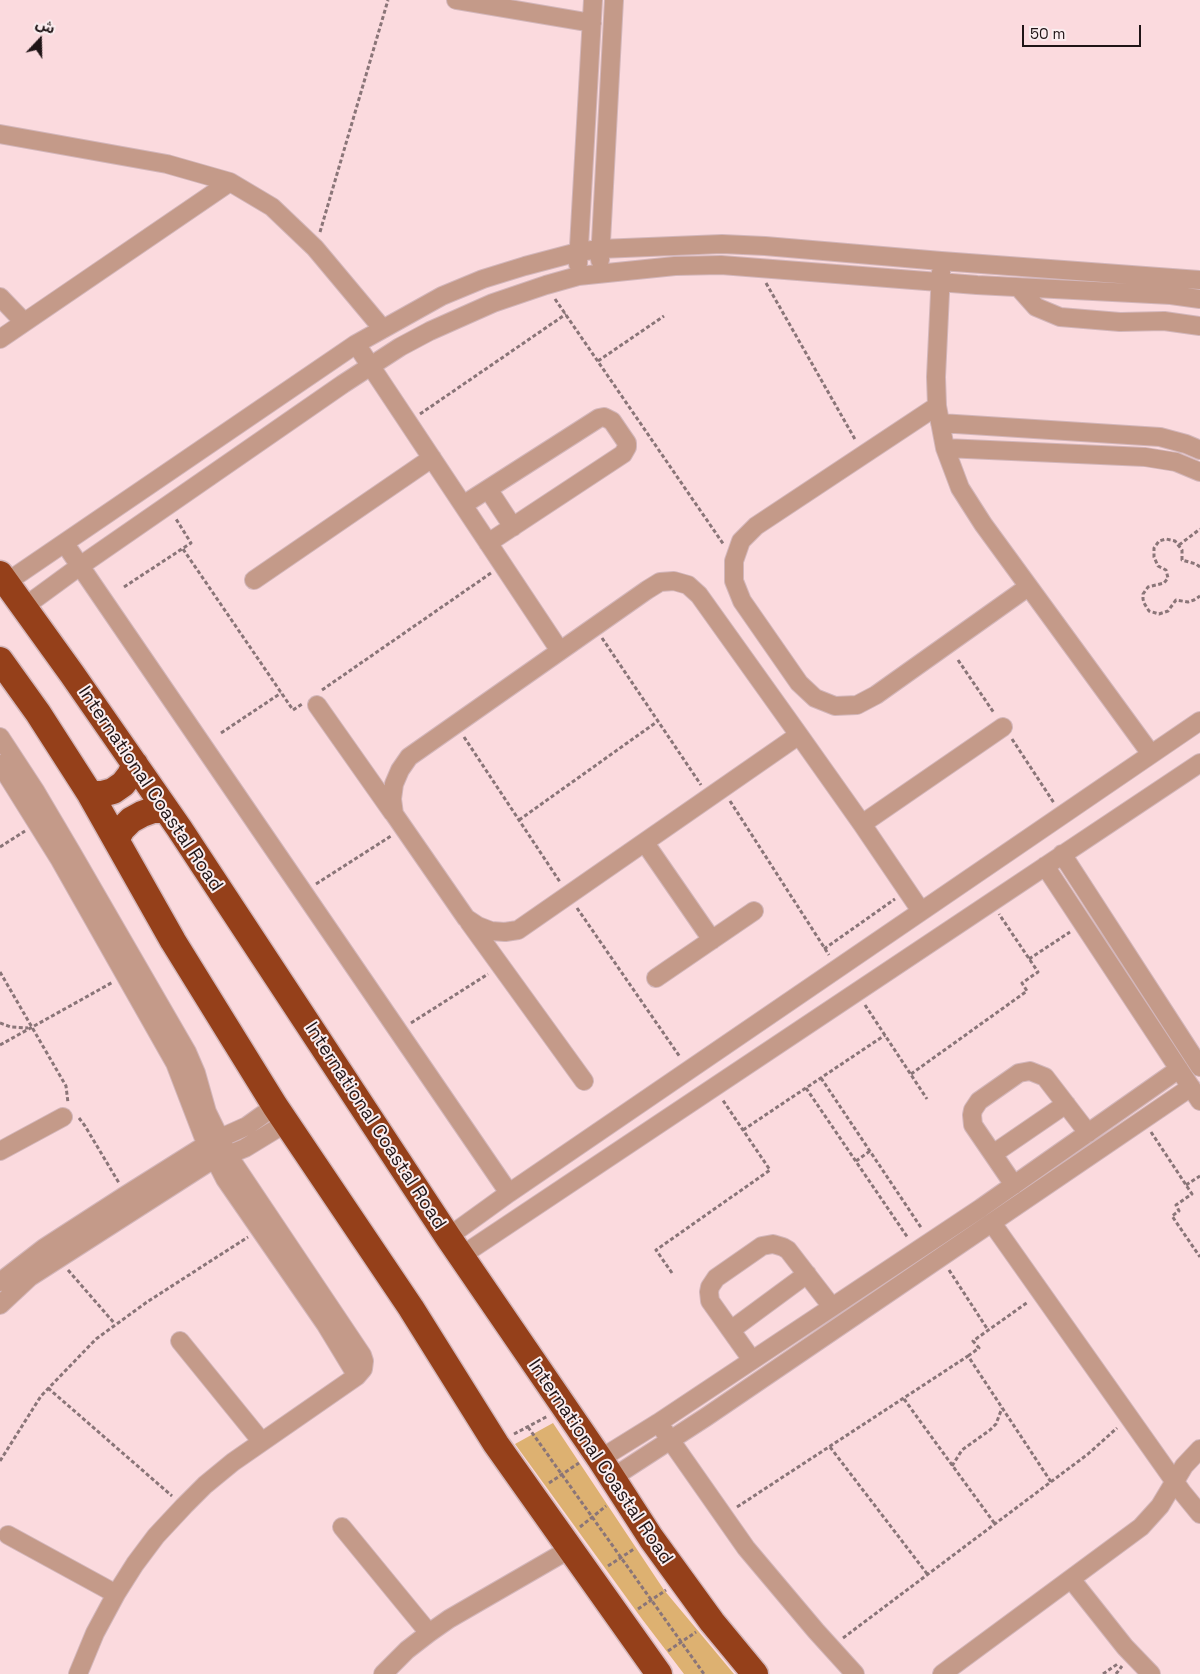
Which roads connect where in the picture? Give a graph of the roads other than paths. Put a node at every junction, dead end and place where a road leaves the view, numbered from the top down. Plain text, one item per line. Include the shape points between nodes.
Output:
1 (456, 0) edge
2 (593, 0) edge
3 (614, 0) edge
4 (592, 23) junction
5 (0, 134) edge
6 (230, 182) junction
7 (600, 249) junction
8 (578, 252) junction
9 (941, 261) junction
10 (600, 274) junction
11 (578, 276) junction
12 (1200, 280) edge
13 (940, 282) junction
14 (1019, 288) junction
15 (0, 297) edge
16 (1200, 299) edge
17 (24, 322) junction
18 (1200, 326) edge
19 (382, 328) junction
20 (0, 339) edge
21 (356, 344) junction
22 (371, 367) junction
23 (938, 414) junction
24 (945, 448) junction
25 (1200, 450) edge
26 (432, 458) junction
27 (1200, 472) edge
28 (488, 489) junction
29 (463, 505) junction
30 (513, 527) junction
31 (488, 543) junction
32 (65, 544) junction
33 (80, 566) junction
34 (3, 578) edge
35 (254, 580) dead end
36 (1028, 587) junction
37 (24, 608) junction
38 (560, 651) junction
39 (0, 660) edge
40 (314, 699) road end
41 (1200, 720) edge
42 (1003, 727) dead end
43 (799, 735) junction
44 (0, 738) edge
45 (1151, 754) junction
46 (1200, 762) edge
47 (0, 764) edge
48 (135, 764) junction
49 (90, 794) junction
50 (166, 810) junction
51 (399, 821) junction
52 (862, 824) junction
53 (116, 840) junction
54 (644, 842) junction
55 (1062, 854) junction
56 (1045, 866) junction
57 (754, 911) dead end
58 (921, 911) junction
59 (466, 918) junction
60 (712, 940) junction
61 (656, 978) dead end
62 (1200, 1067) edge
63 (1179, 1068) junction
64 (584, 1081) dead end
65 (1196, 1094) edge
66 (1066, 1104) junction
67 (70, 1114) road end
68 (281, 1115) junction
69 (1088, 1133) junction
70 (217, 1149) junction
71 (0, 1150) edge
72 (993, 1154) junction
73 (1014, 1186) junction
74 (509, 1193) junction
75 (992, 1223) junction
76 (454, 1246) junction
77 (807, 1274) junction
78 (0, 1282) edge
79 (0, 1304) edge
80 (832, 1307) junction
81 (731, 1330) junction
82 (180, 1341) dead end
83 (752, 1360) junction
84 (357, 1376) junction
85 (658, 1423) junction
86 (671, 1440) junction
87 (262, 1442) junction
88 (1200, 1448) edge
89 (607, 1471) junction
90 (1175, 1481) junction
91 (1200, 1514) edge
92 (342, 1527) dead end
93 (8, 1536) dead end
94 (567, 1544) junction
95 (1071, 1579) junction
96 (116, 1594) junction
97 (429, 1633) junction
98 (655, 1669) edge
99 (78, 1674) edge
100 (383, 1674) edge
101 (755, 1674) edge
102 (855, 1674) edge
103 (942, 1674) edge
104 (1151, 1674) edge

1 - 4 street
2 - 4 street
3 - 7 street
4 - 8 street
5 - 6 street via 167,164
6 - 17 street
6 - 19 street via 272,207 315,248
7 - 8 street
7 - 9 street via 722,244
7 - 10 street
8 - 11 street
8 - 19 street via 483,279 442,296
9 - 12 street
9 - 13 street
10 - 11 street
10 - 13 street via 698,264
11 - 22 street via 462,316 400,347
13 - 14 street
13 - 23 street via 936,376
14 - 16 street
14 - 18 street via 1036,307 1060,317 1120,322 1164,321
15 - 17 street
17 - 20 street
19 - 21 street
21 - 22 street
21 - 32 street
22 - 26 street
22 - 33 street
23 - 24 street
23 - 25 street via 1160,437
23 - 36 street via 864,454 756,526 741,541 734,561 734,582 742,601 815,698 835,706 857,705 876,696
24 - 27 street via 1145,457 1176,462
24 - 36 street via 960,488
26 - 29 street
26 - 35 street
28 - 29 street
28 - 30 street
28 - 30 street via 599,418 612,421 627,443 626,451
29 - 31 street
30 - 31 street
31 - 38 street
32 - 33 street
32 - 34 street
33 - 37 street
33 - 74 street
34 - 37 highway, International Coastal Road
36 - 45 street
37 - 48 highway, International Coastal Road
38 - 43 street via 660,582 674,580 688,585 699,595
38 - 51 street via 409,758 394,784 392,799
39 - 49 highway
40 - 51 street
41 - 45 street
42 - 52 street
43 - 52 street
43 - 54 street
44 - 70 street via 36,792 187,1052
45 - 58 street
46 - 55 street
47 - 70 street via 38,822 126,975 175,1063
48 - 49 highway via 123,784 113,791
48 - 50 highway, International Coastal Road
49 - 53 highway
50 - 53 highway via 154,810 131,820
50 - 76 highway, International Coastal Road
51 - 59 street
52 - 58 street
53 - 68 highway via 173,941
54 - 59 street via 518,930 491,931
54 - 60 street
55 - 56 street
55 - 62 street
56 - 63 street
56 - 76 street via 714,1087
57 - 60 street
58 - 74 street
59 - 64 street
60 - 61 street
63 - 65 street
63 - 69 street
65 - 75 street via 1143,1120
66 - 69 street
66 - 72 street
66 - 72 street via 1044,1077 1030,1071 1019,1073 979,1101 973,1110 973,1125
67 - 71 street
68 - 70 street via 239,1131
68 - 94 highway via 411,1308 496,1444
69 - 73 street
70 - 78 street via 126,1195 44,1248
70 - 79 street via 30,1277
70 - 84 street via 226,1179
70 - 84 street via 362,1355 364,1365
72 - 73 street
73 - 80 street
74 - 76 street
75 - 86 street
75 - 90 street
76 - 89 highway, International Coastal Road
77 - 80 street
77 - 81 street
77 - 81 street via 788,1250 773,1244 762,1246 716,1278 710,1287 710,1301
80 - 83 street
81 - 83 street
82 - 87 street
83 - 85 street
84 - 87 street
85 - 86 street
85 - 89 street
86 - 89 street
86 - 102 street via 752,1555
87 - 96 street via 205,1485 184,1506 156,1536
88 - 90 street
89 - 101 highway, International Coastal Road via 680,1581
90 - 91 street
90 - 95 street via 1160,1506 1141,1527
92 - 97 street
93 - 96 street
94 - 97 street
94 - 98 highway
95 - 103 street
95 - 104 street
96 - 99 street
97 - 100 street

